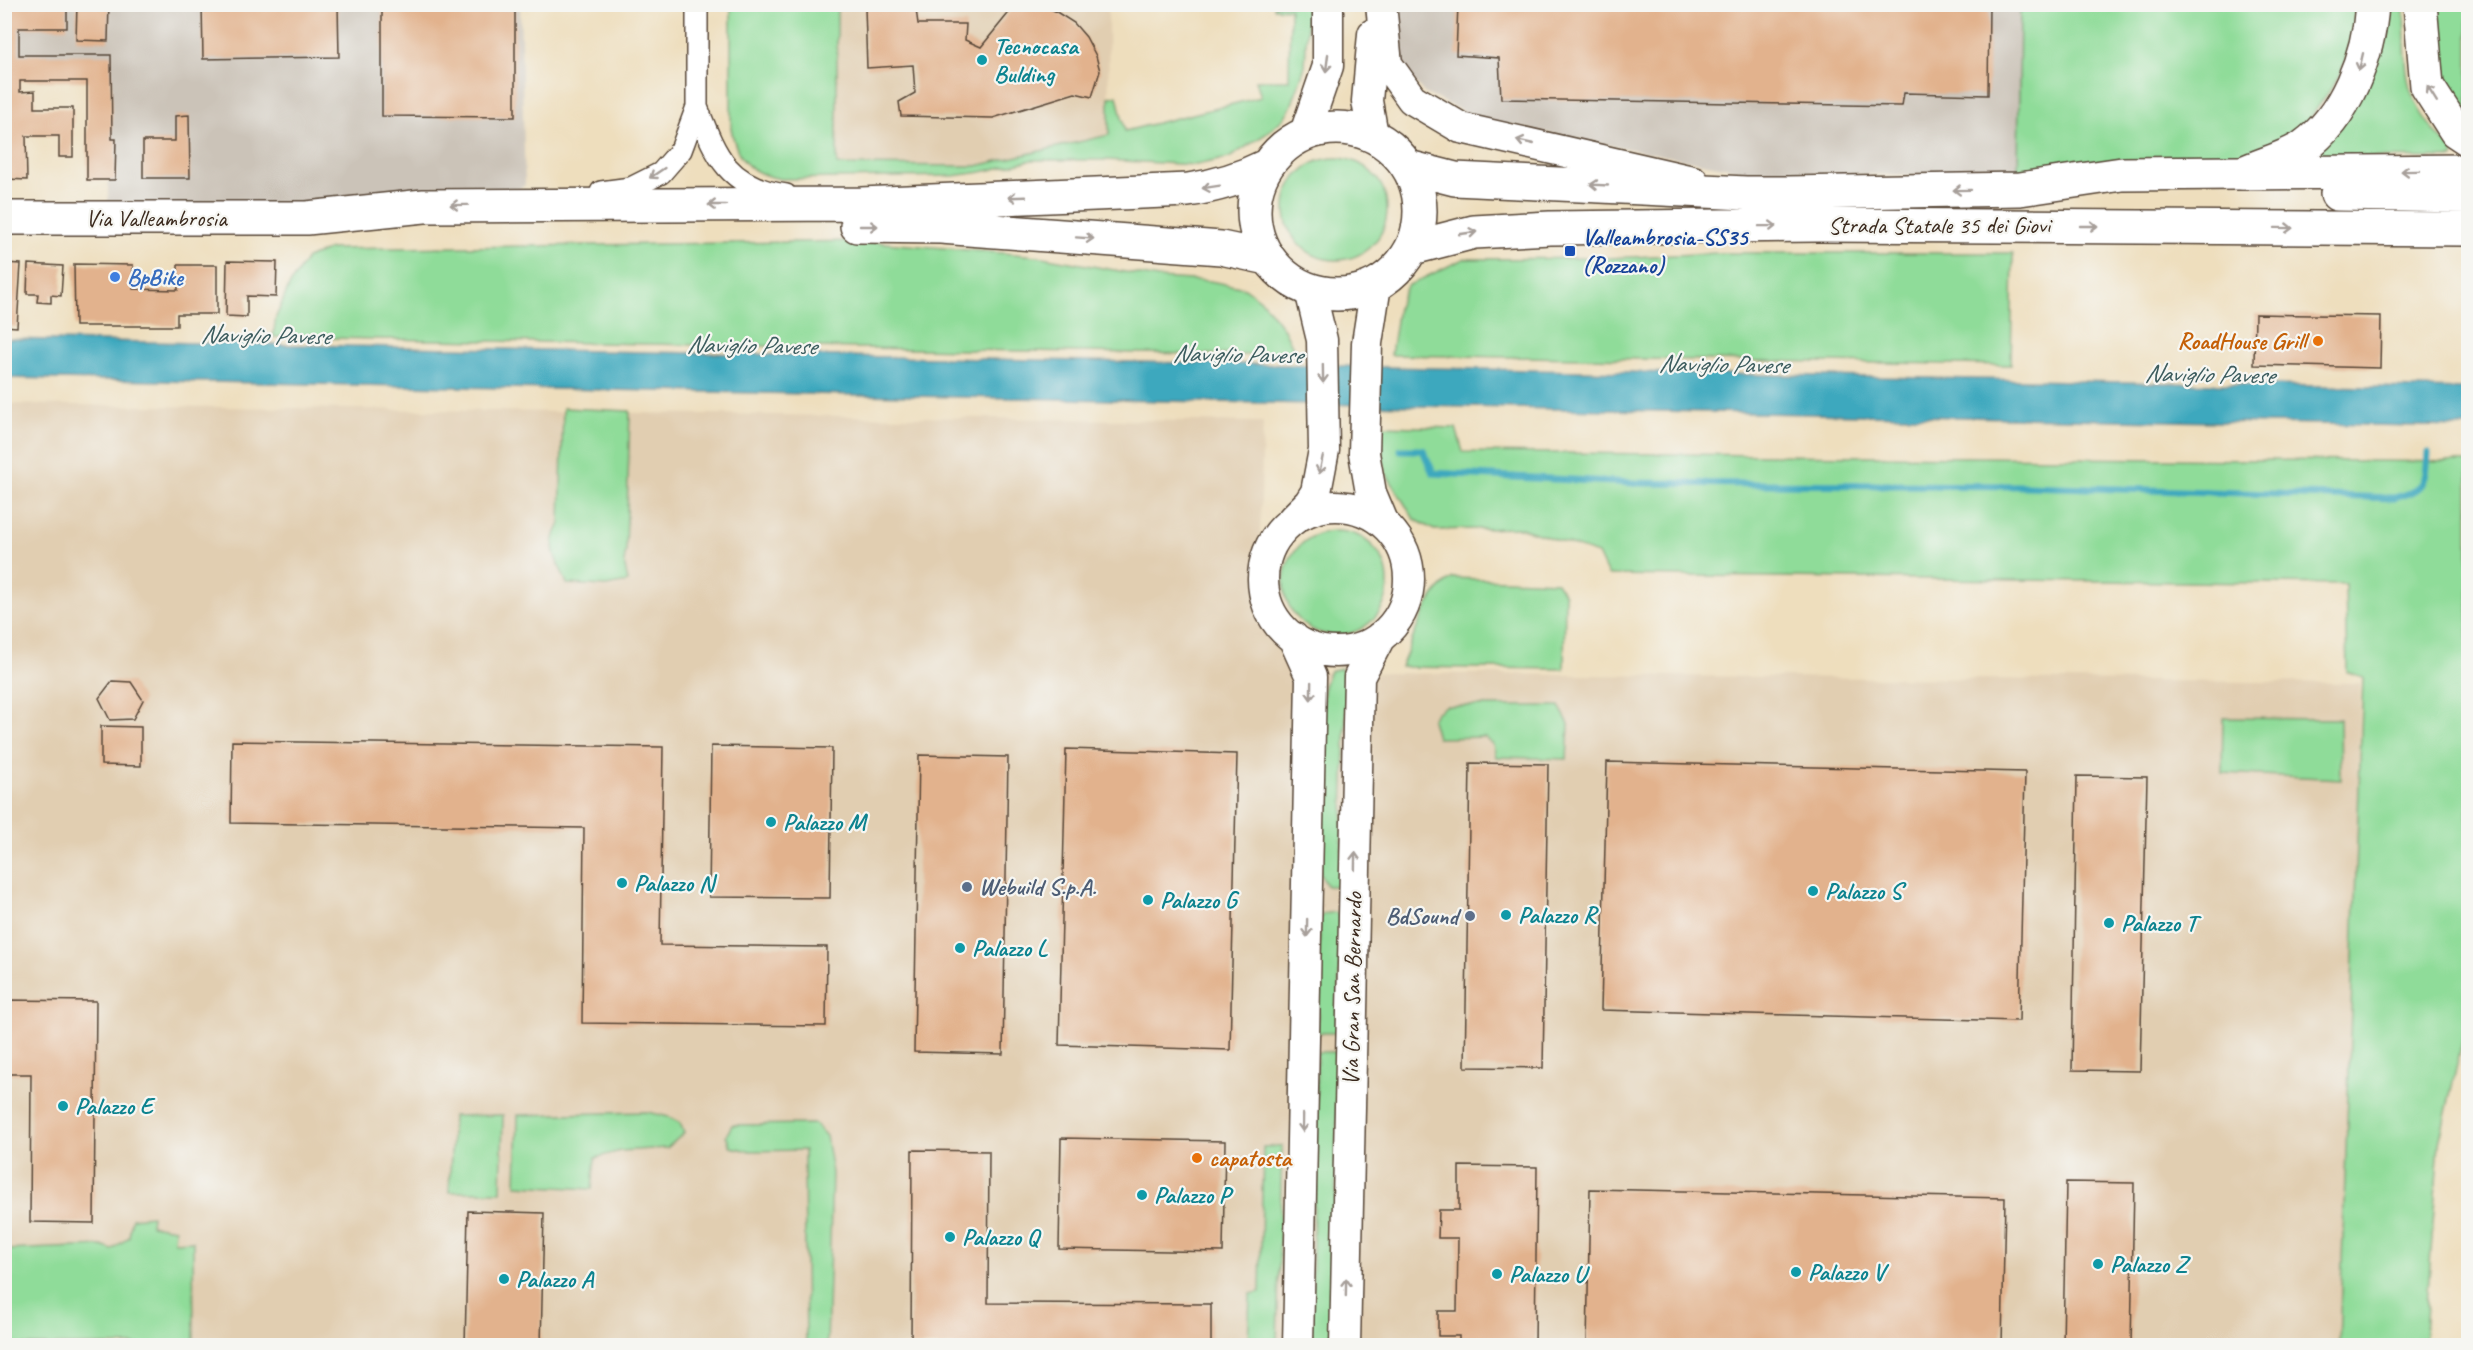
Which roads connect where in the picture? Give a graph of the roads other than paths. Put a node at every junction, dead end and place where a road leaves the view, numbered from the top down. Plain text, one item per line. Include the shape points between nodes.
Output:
1 (697, 4) edge
2 (1328, 4) edge
3 (1379, 4) edge
4 (2372, 4) edge
5 (2420, 4) edge
6 (696, 107) junction
7 (1305, 133) junction
8 (1373, 135) junction
9 (2469, 139) edge
10 (1266, 166) junction
11 (1408, 167) junction
12 (2469, 171) edge
13 (2242, 172) junction
14 (2020, 189) junction
15 (1746, 193) junction
16 (2469, 196) edge
17 (911, 202) junction
18 (495, 205) junction
19 (4, 218) edge
20 (307, 218) junction
21 (2469, 229) edge
22 (1412, 248) junction
23 (1268, 258) junction
24 (1376, 285) junction
25 (1310, 290) junction
26 (1291, 522) junction
27 (1384, 524) junction
28 (1293, 637) junction
29 (1380, 637) junction
30 (1298, 1346) edge
31 (1345, 1346) edge

1 - 6 street
2 -> 7 main road via 1328,66
3 - 8 main road via 1367,101
15 -> 3 main road via 1461,128 1412,99 1387,64
4 -> 13 main road via 2359,71 2338,113 2303,147
9 -> 5 main road via 2456,132 2427,86
6 - 17 street via 720,161 732,173 762,190 789,195 871,194
6 -> 18 street via 681,150 661,173 631,188
7 - 8 main road via 1328,127 1351,128
7 - 10 main road via 1283,147
8 - 11 main road via 1393,149
10 -> 17 main road via 1219,186 1188,190
10 - 23 main road via 1256,189 1253,212
15 -> 11 main road via 1455,179
11 - 22 main road via 1417,186 1420,207 1419,228
12 -> 13 main road
13 - 14 main road via 2122,174
14 -> 15 main road
14 - 16 main road, Strada Statale 35 dei Giovi
17 -> 18 main road
18 -> 20 main road via 424,206
19 - 20 main road, Via Valleambrosia
20 -> 23 main road via 397,228 941,227 1221,248
22 -> 21 main road, Strada Statale 35 dei Giovi via 1474,232 1550,228 1819,225
22 - 24 main road via 1396,269
23 - 25 main road via 1294,282
24 - 25 main road via 1355,293
24 - 27 main road via 1367,343 1364,453 1371,493
25 -> 26 main road via 1322,340 1324,450 1316,492
26 - 27 main road via 1332,506 1354,508
26 - 28 main road via 1271,547 1263,580 1272,612
27 - 29 main road via 1404,553 1408,576 1402,610
28 - 29 main road via 1313,648 1336,652 1359,648
28 -> 30 main road, Via Gran San Bernardo via 1311,677
31 -> 29 main road, Via Gran San Bernardo via 1359,677

